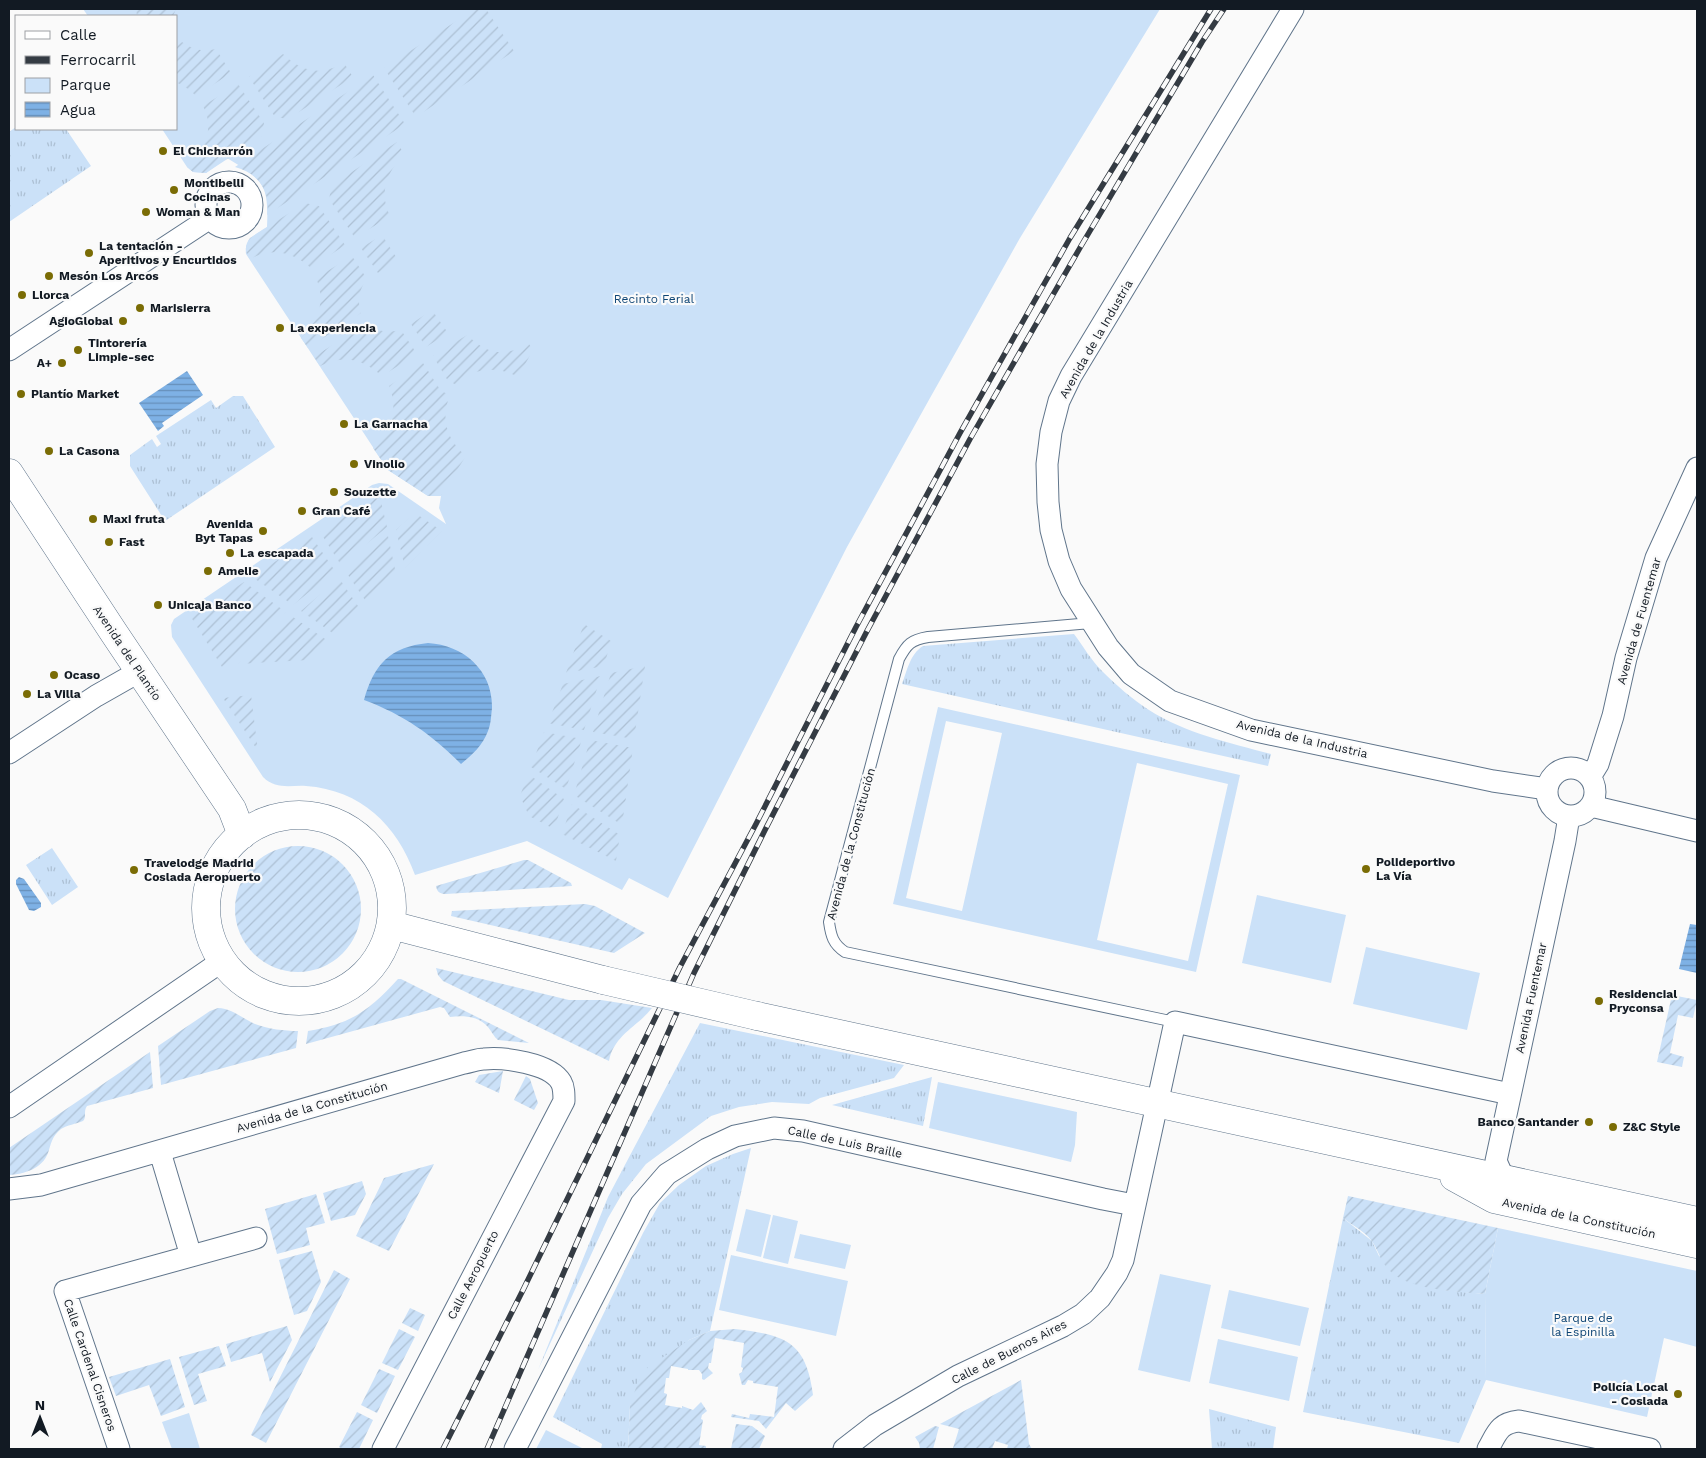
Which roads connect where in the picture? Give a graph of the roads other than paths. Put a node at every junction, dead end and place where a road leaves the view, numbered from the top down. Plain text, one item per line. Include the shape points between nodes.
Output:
1 (1293, 9) edge
2 (210, 218) dead end
3 (9, 350) edge
4 (1697, 468) edge
5 (9, 473) edge
6 (1091, 623) junction
7 (140, 671) junction
8 (9, 753) edge
9 (1590, 777) junction
10 (1547, 789) junction
11 (1590, 806) junction
12 (1569, 816) junction
13 (1697, 830) edge
14 (242, 835) junction
15 (391, 925) junction
16 (222, 961) junction
17 (1175, 1022) junction
18 (1510, 1094) junction
19 (564, 1101) joint
20 (1158, 1103) junction
21 (9, 1107) edge
22 (1350, 1145) junction
23 (160, 1152) junction
24 (1504, 1179) junction
25 (41, 1185) junction
26 (9, 1189) edge
27 (9, 1201) edge
28 (1134, 1204) junction
29 (1697, 1221) edge
30 (256, 1238) dead end
31 (1697, 1244) edge
32 (190, 1256) junction
33 (119, 1449) edge
34 (383, 1449) edge
35 (515, 1449) edge
36 (844, 1449) edge
37 (1488, 1449) edge
38 (1650, 1449) edge

1 - 6 street, Avenida de la Industria via 1071,376 1059,401 1046,464 1051,530 1071,589
2 - 3 street
4 - 9 street, Avenida de Fuentemar via 1656,558 1626,658 1613,716 1598,764
5 - 7 street, Avenida del Plantío
6 - 10 street, Avenida de la Industria via 1131,674 1170,701 1250,730
6 - 17 lane, Avenida de la Constitución via 928,637 916,639 905,646 829,922 831,936 836,946 845,952
7 - 8 street
7 - 14 street, Avenida del Plantío via 232,809
9 - 10 street via 1568,768 1554,774
9 - 11 street via 1595,791
10 - 12 street via 1554,810
11 - 12 street via 1580,814
11 - 13 street
12 - 18 street, Avenida Fuentemar
14 - 15 street via 256,826 286,816 318,818 348,829 366,844 388,878 392,893
14 - 16 street via 217,864 206,900 209,932
15 - 16 street via 378,959 366,974 336,994 318,999 300,1002 264,995 234,975
15 - 20 street, Avenida de la Constitución, bridge via 757,1016
16 - 21 street
17 - 18 street, Avenida de la Constitución
17 - 20 street
18 - 24 street, Avenida Fuentemar via 1496,1161
19 - 23 street, Avenida de la Constitución via 560,1080 544,1068 511,1060 484,1059
19 - 34 street, Calle Aeropuerto
20 - 22 street, Avenida de la Constitución
20 - 28 street, Calle de Buenos Aires
22 - 24 street, Avenida de la Constitución
22 - 31 street, Avenida de la Constitución via 1376,1156 1452,1176 1494,1199
23 - 25 street, Avenida de la Constitución
23 - 32 street
24 - 29 street, Avenida de la Constitución
25 - 26 street, Avenida de la Constitución
25 - 27 street, Avenida de la Constitución
28 - 35 street, Calle de Luis Braille via 803,1131 774,1128 736,1136 707,1149 667,1174 641,1204
28 - 36 street, Calle de Buenos Aires via 1123,1260 1117,1273 1100,1298 1083,1314 962,1374 875,1425
30 - 32 street, Calle Cardenal Cisneros
32 - 33 street, Calle Cardenal Cisneros via 65,1291
37 - 38 street via 1499,1430 1508,1422 1519,1421

